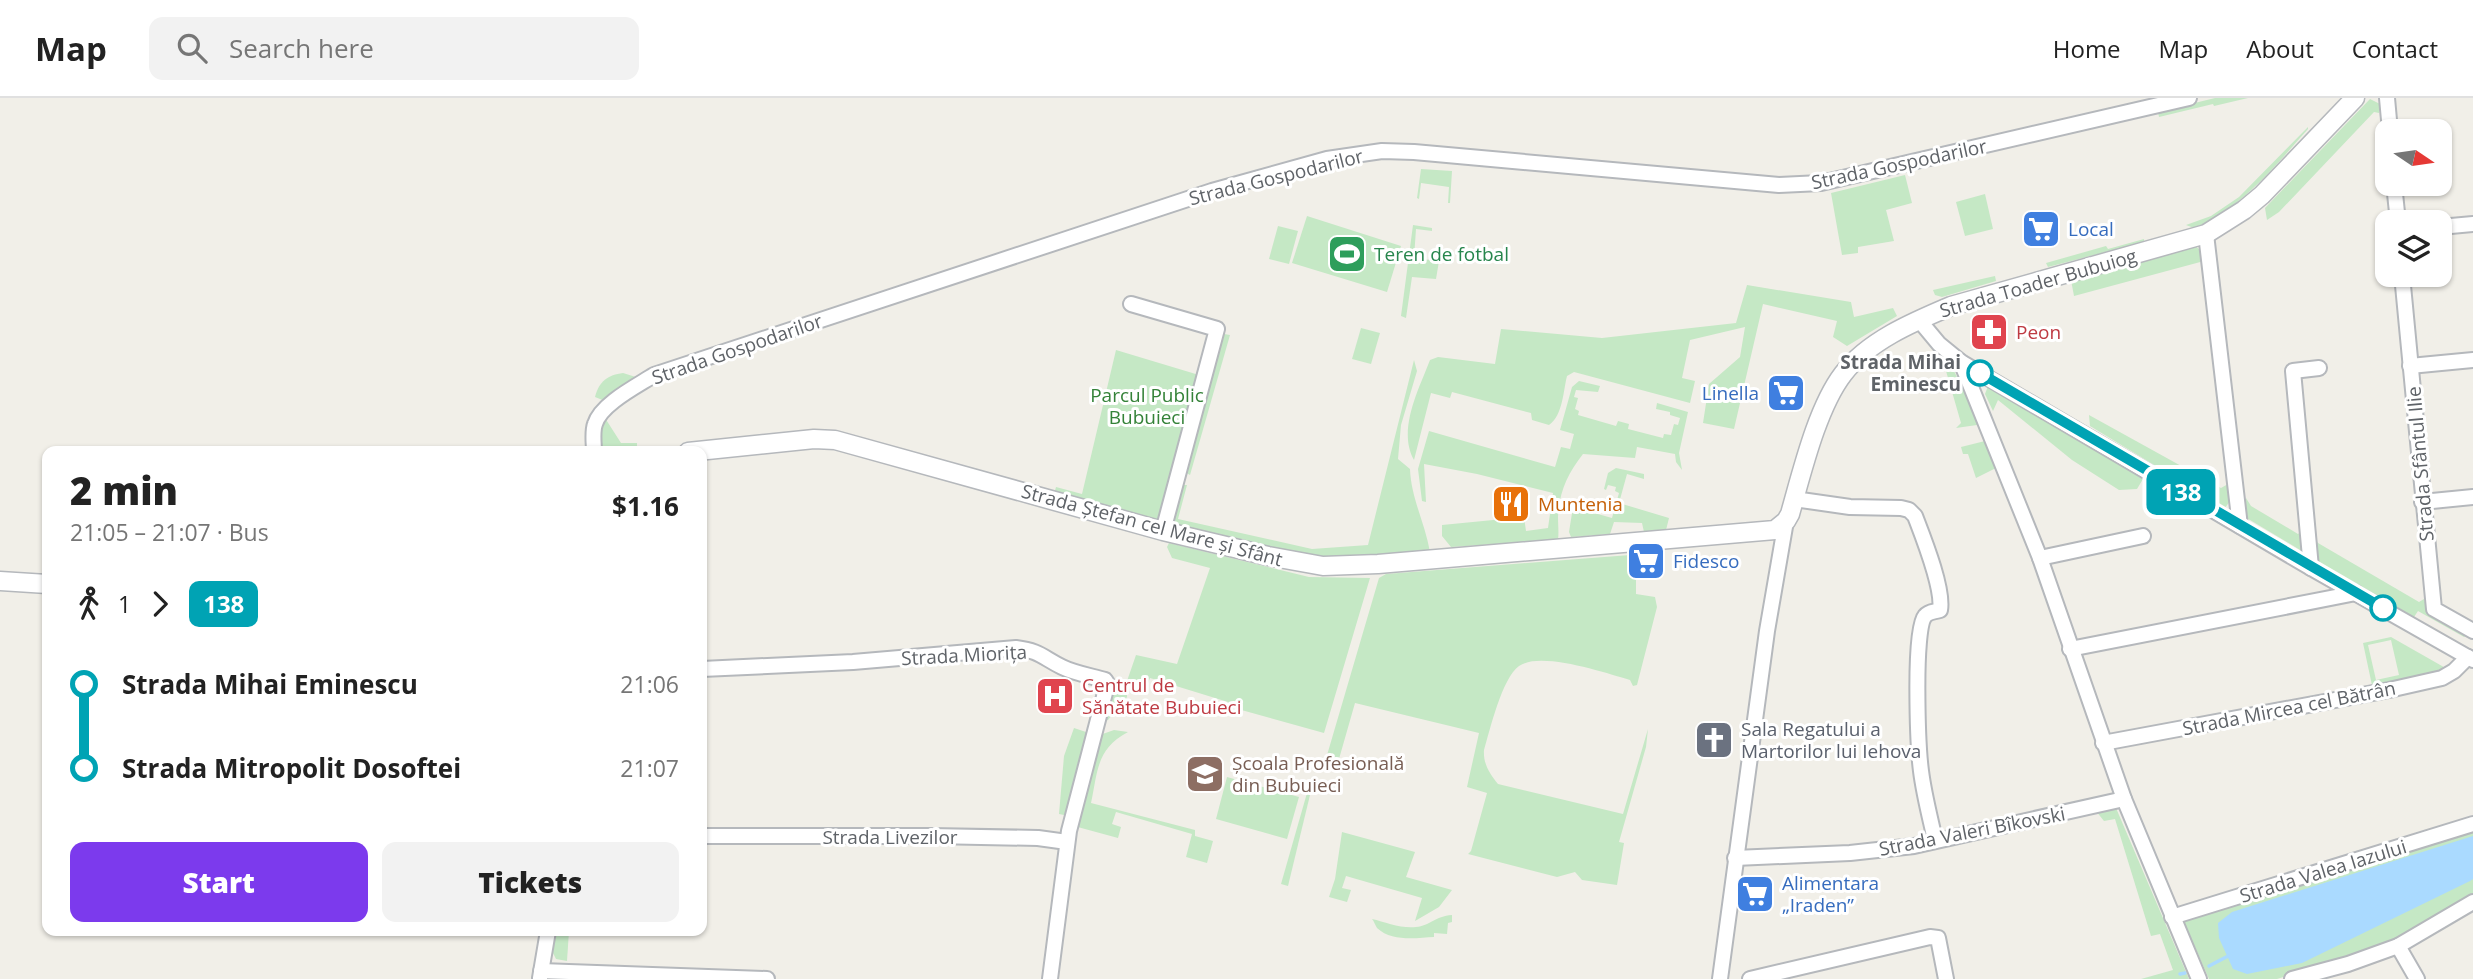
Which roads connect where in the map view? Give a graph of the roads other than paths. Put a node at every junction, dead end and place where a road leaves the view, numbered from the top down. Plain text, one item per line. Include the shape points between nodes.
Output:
1 (2189, 98) edge
2 (2355, 98) edge
3 (2387, 98) edge
4 (2389, 119) edge
5 (2473, 223) edge
6 (2452, 226) edge
7 (2206, 234) junction
8 (2403, 287) edge
9 (1131, 304) dead end
10 (1919, 320) junction
11 (2473, 360) edge
12 (1961, 362) junction
13 (2410, 366) junction
14 (2319, 368) dead end
15 (594, 446) edge
16 (707, 450) edge
17 (2473, 497) edge
18 (1794, 499) junction
19 (2422, 502) junction
20 (1786, 521) junction
21 (2240, 526) junction
22 (1163, 531) junction
23 (2143, 536) dead end
24 (2040, 558) junction
25 (2311, 568) junction
26 (0, 581) edge
27 (42, 584) edge
28 (2356, 593) junction
29 (2473, 633) edge
30 (2451, 647) junction
31 (2070, 649) junction
32 (2470, 659) edge
33 (707, 669) edge
34 (2103, 743) junction
35 (2124, 799) junction
36 (2473, 824) edge
37 (707, 836) edge
38 (1068, 837) junction
39 (1935, 840) junction
40 (1735, 858) junction
41 (2473, 902) edge
42 (2172, 917) junction
43 (547, 936) edge
44 (2398, 946) junction
45 (540, 975) edge
46 (767, 979) edge
47 (1050, 979) edge
48 (1720, 979) edge
49 (1750, 979) edge
50 (1947, 979) edge
51 (2199, 979) edge
52 (2292, 979) edge
53 (2417, 979) edge

1 - 15 street, Strada Gospodarilor via 1802,186 1450,154 1382,151 1327,159 1212,191 654,375 620,396 596,420
2 - 7 street, Strada Toader Bubuiog via 2262,195
3 - 4 street
5 - 6 street
7 - 10 street, Strada Toader Bubuiog via 1963,302
7 - 21 street
8 - 13 street, Strada Sfântul Ilie
9 - 22 street via 1217,328
10 - 12 street
10 - 18 street, Strada Toader Bubuiog via 1872,347 1844,372 1824,409
11 - 13 street
12 - 21 street
12 - 24 street
13 - 19 street, Strada Sfântul Ilie
14 - 25 street via 2294,371
16 - 22 street, Strada Ștefan cel Mare și Sfânt via 835,440
17 - 19 street
18 - 20 street, Strada Toader Bubuiog
18 - 39 street via 1850,508 1902,508 1914,516 1941,603 1940,610 1924,617 1919,651 1921,772
19 - 29 street, Strada Sfântul Ilie via 2434,609
20 - 22 street, Strada Ștefan cel Mare și Sfânt via 1764,533 1335,566 1282,559
20 - 40 street, Strada Toader Bubuiog
21 - 25 street
23 - 24 street
24 - 31 street
25 - 28 street
26 - 27 street
28 - 30 street
28 - 31 street
29 - 30 street
30 - 32 street
31 - 34 street
32 - 34 street, Strada Mircea cel Bătrân via 2442,678
33 - 38 street, Strada Miorița via 1016,648 1105,680
34 - 35 street
35 - 39 street, Strada Valeri Bîkovski
35 - 42 street
36 - 42 street, Strada Valea Iazului
37 - 38 street, Strada Livezilor
38 - 47 street
39 - 40 street, Strada Valeri Bîkovski via 1850,853
40 - 48 street, Strada Toader Bubuiog
41 - 44 street
42 - 51 street
43 - 45 street
44 - 52 street
44 - 53 street
45 - 46 street
49 - 50 street via 1930,937 1938,938

